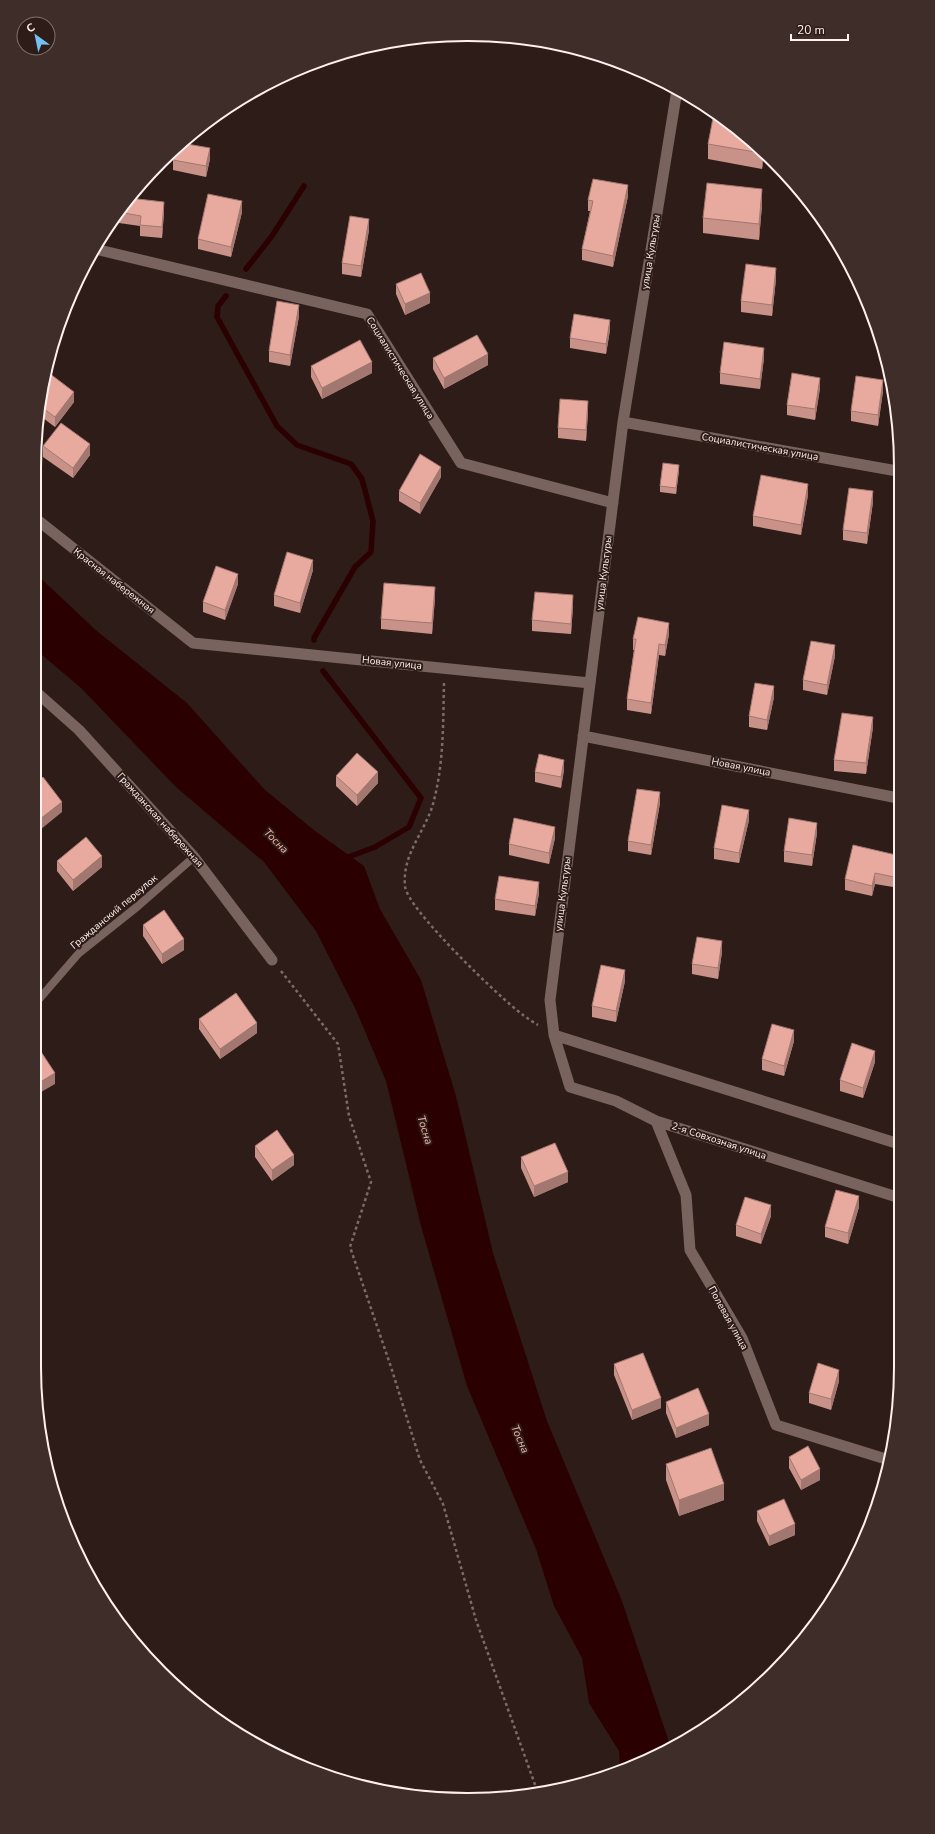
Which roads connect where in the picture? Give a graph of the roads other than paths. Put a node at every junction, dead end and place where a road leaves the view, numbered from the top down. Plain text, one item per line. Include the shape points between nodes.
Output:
1 (676, 95) edge
2 (100, 250) edge
3 (623, 422) junction
4 (894, 470) edge
5 (613, 503) junction
6 (41, 523) edge
7 (193, 643) joint
8 (590, 682) junction
9 (41, 696) edge
10 (584, 736) junction
11 (894, 797) edge
12 (194, 857) junction
13 (272, 960) road end
14 (41, 997) edge
15 (554, 1035) junction
16 (561, 1057) joint
17 (656, 1121) junction
18 (894, 1142) edge
19 (894, 1196) edge
20 (884, 1458) edge

1 - 3 street, улица Культуры
2 - 5 street, Социалистическая улица via 367,314 461,463
3 - 4 street, Социалистическая улица
3 - 5 street, улица Культуры
5 - 8 street, улица Культуры
6 - 7 street, Красная набережная
7 - 8 street, Новая улица
8 - 10 street, улица Культуры
9 - 12 street, Гражданская набережная via 79,730
10 - 11 street, Новая улица
10 - 15 street, улица Культуры via 550,1000
12 - 13 street, Гражданская набережная
12 - 14 lane, Гражданский переулок via 79,953
15 - 16 street, улица Культуры
15 - 18 street
16 - 17 street, 2-я Совхозная улица via 570,1087 616,1101
17 - 19 street, 2-я Совхозная улица
17 - 20 street, Полевая улица via 686,1195 690,1250 742,1338 776,1425

